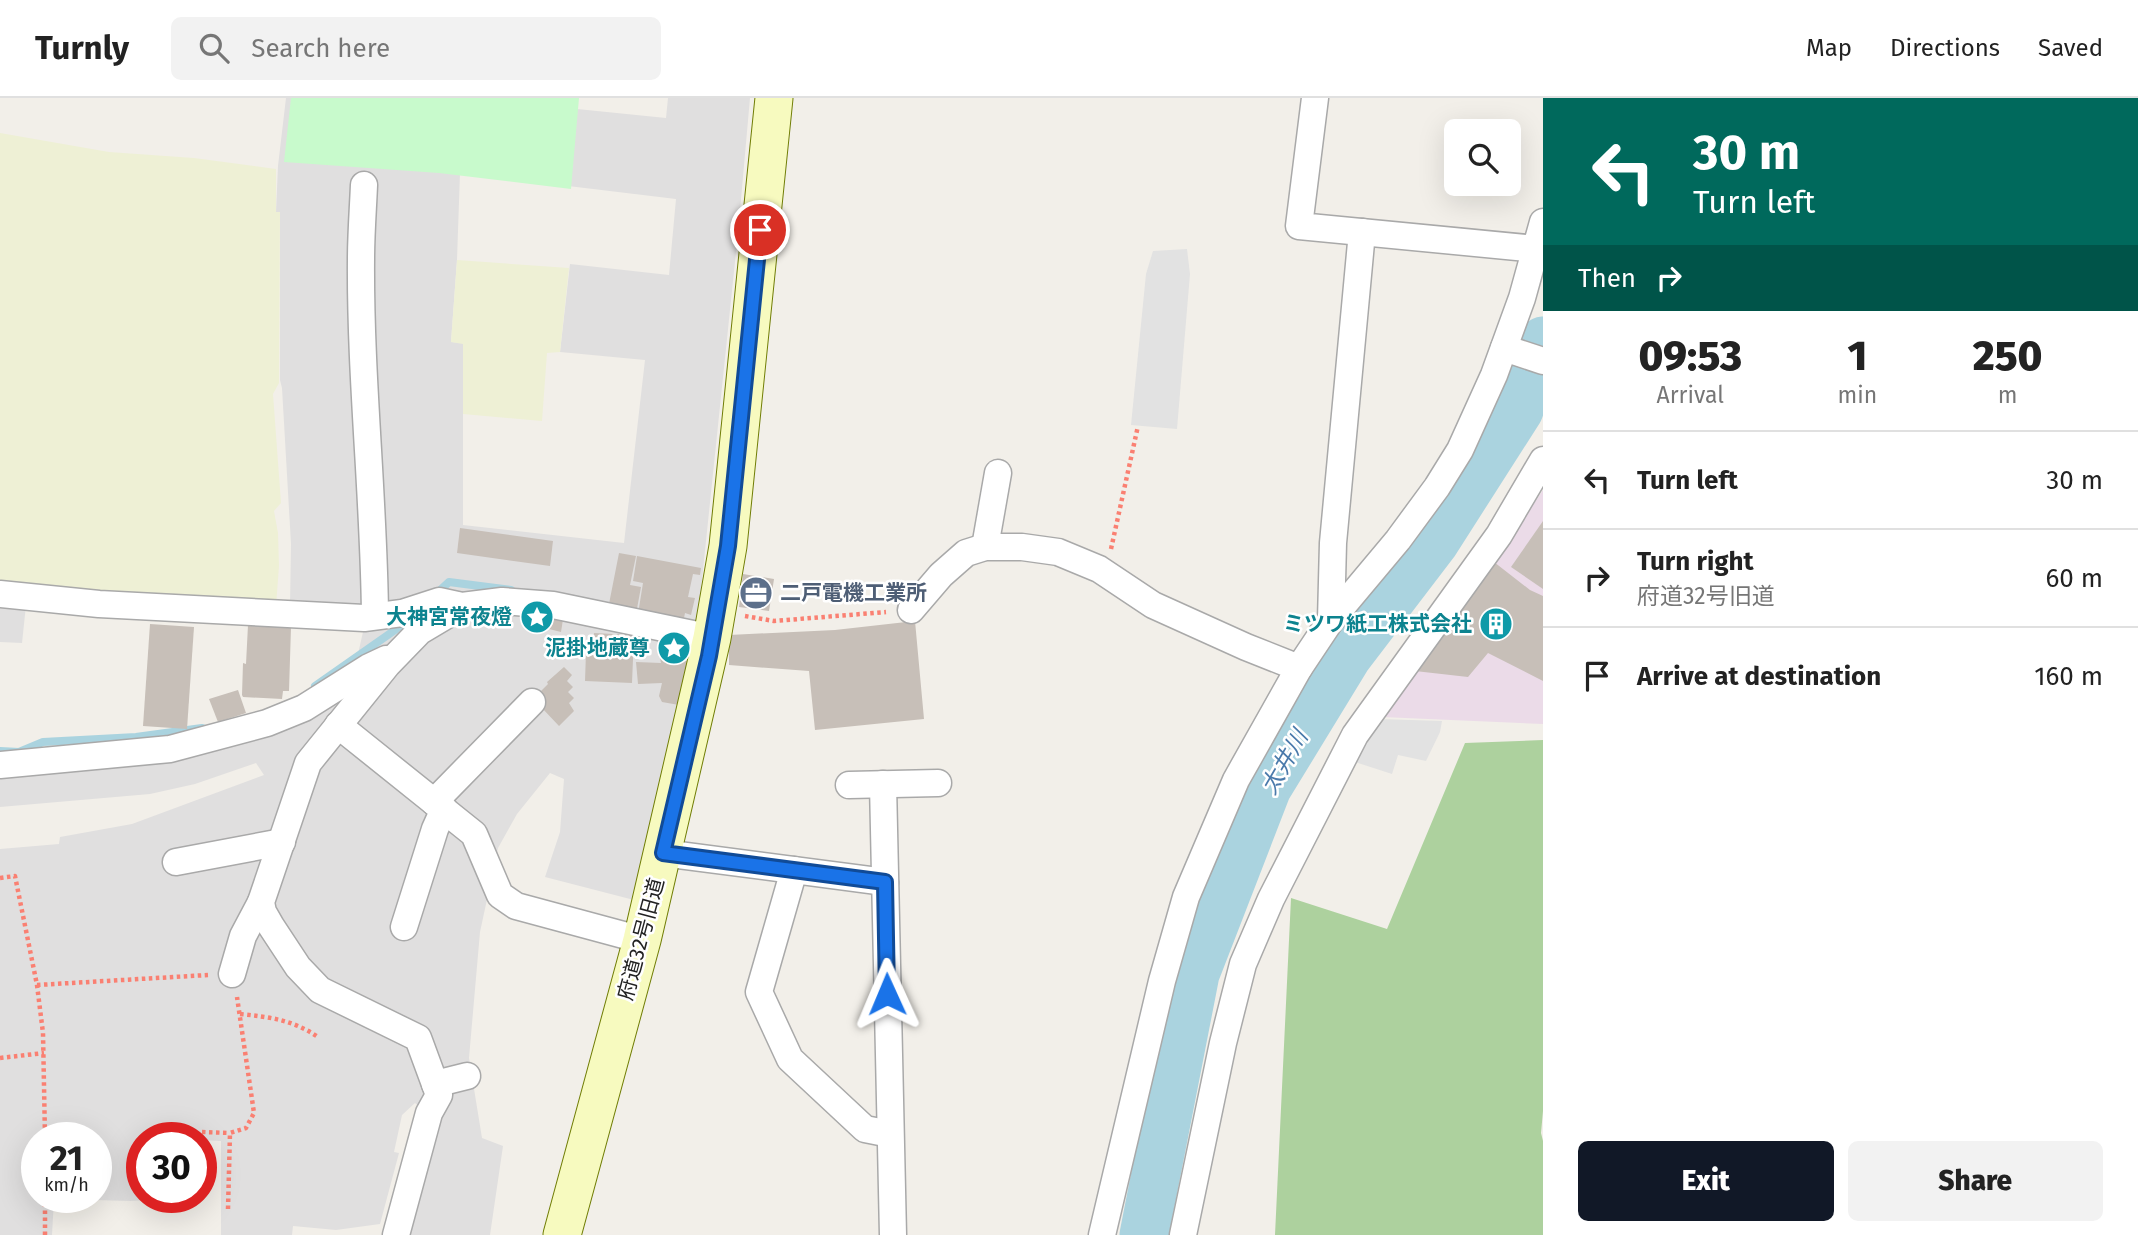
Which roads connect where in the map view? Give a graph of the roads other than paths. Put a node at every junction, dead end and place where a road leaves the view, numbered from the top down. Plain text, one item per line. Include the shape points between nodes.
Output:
1 (774, 98) edge
2 (1315, 98) edge
3 (364, 185) dead end
4 (1543, 222) edge
5 (1362, 232) junction
6 (1537, 249) junction
7 (1504, 348) junction
8 (1543, 361) edge
9 (1543, 460) edge
10 (998, 473) dead end
11 (985, 547) junction
12 (0, 594) edge
13 (461, 606) junction
14 (911, 610) road end
15 (375, 616) junction
16 (1331, 620) junction
17 (715, 625) junction
18 (397, 654) junction
19 (1299, 668) junction
20 (532, 702) dead end
21 (338, 725) junction
22 (0, 765) edge
23 (938, 783) dead end
24 (883, 784) junction
25 (849, 785) dead end
26 (439, 805) junction
27 (282, 842) junction
28 (663, 853) junction
29 (176, 862) dead end
30 (794, 870) junction
31 (885, 882) junction
32 (261, 902) junction
33 (414, 921) dead end
34 (642, 940) junction
35 (232, 974) road end
36 (467, 1076) dead end
37 (435, 1084) junction
38 (890, 1134) junction
39 (396, 1235) edge
40 (562, 1235) edge
41 (893, 1235) edge
42 (1102, 1235) edge
43 (1183, 1235) edge

1 - 17 street, 府道32号旧道 via 728,546
2 - 5 street via 1299,226
3 - 15 street via 363,343
4 - 6 street
5 - 6 street
5 - 16 street via 1333,543
6 - 7 street
7 - 8 street
7 - 16 street via 1460,450 1437,487
9 - 43 street via 1499,535 1355,735 1271,900 1243,964
10 - 11 street
11 - 14 street via 966,553 940,575
11 - 19 street via 1058,552 1104,573 1153,605
12 - 15 street via 99,604
13 - 15 street via 439,601
13 - 17 street via 502,601
13 - 18 street via 420,631
16 - 19 street
17 - 28 street, 府道32号旧道
18 - 21 street
18 - 22 street via 304,708 267,723 170,749
19 - 42 street via 1236,780 1186,897
20 - 26 street
21 - 26 street
21 - 27 street via 308,763
23 - 24 street
24 - 25 street
24 - 31 street
26 - 33 street
26 - 34 street via 474,834 500,895 516,906
27 - 29 street
27 - 32 street
28 - 30 street
28 - 34 street, 府道32号旧道
30 - 31 street
30 - 38 street via 759,992 790,1059 865,1129
31 - 38 street
32 - 35 street via 243,936
32 - 37 street via 298,967 320,990 418,1038
34 - 40 street, 府道32号旧道
36 - 37 street
37 - 39 street via 439,1095 429,1113
38 - 41 street

